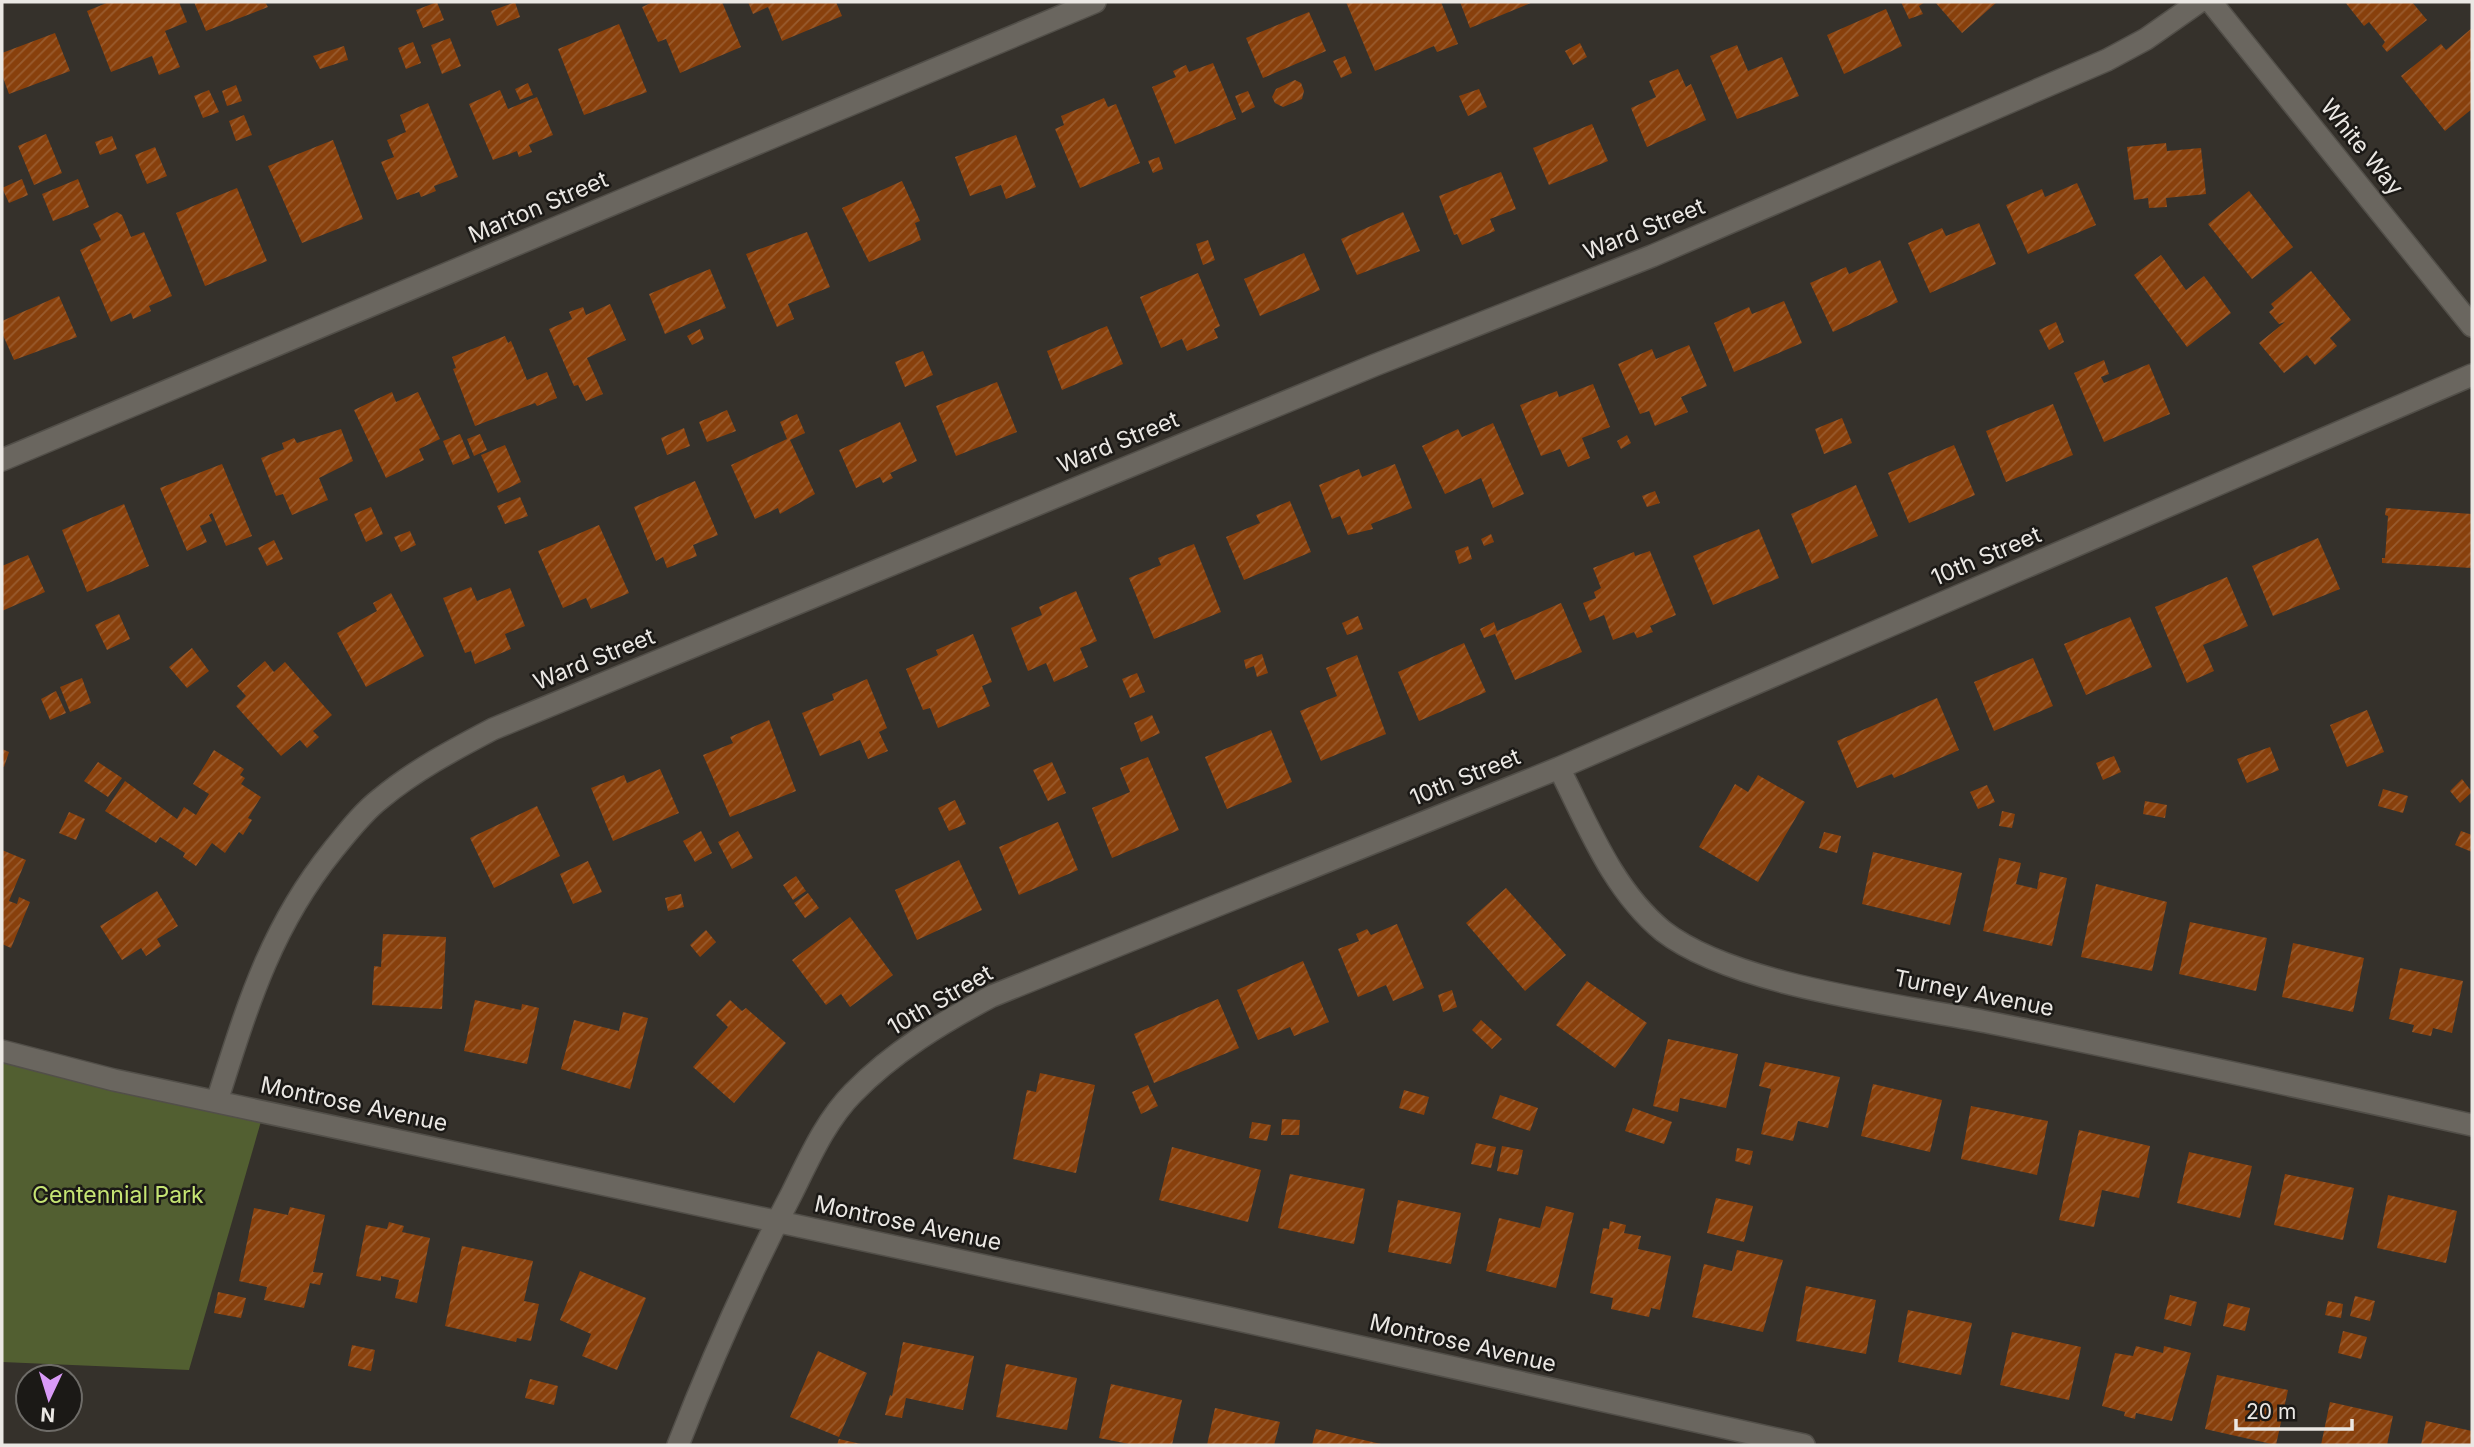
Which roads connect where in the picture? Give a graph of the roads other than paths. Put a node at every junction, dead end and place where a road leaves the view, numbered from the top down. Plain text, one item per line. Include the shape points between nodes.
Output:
1 (1095, 2) edge
2 (2199, 2) edge
3 (2211, 2) edge
4 (2472, 326) edge
5 (2472, 375) edge
6 (2, 460) edge
7 (1559, 768) junction
8 (2, 1051) edge
9 (217, 1101) junction
10 (2472, 1125) edge
11 (777, 1222) junction
12 (678, 1445) edge
13 (1804, 1445) edge

1 - 6 street, Marton Street
2 - 9 street, Ward Street via 2107,60 1754,212 493,729 428,764 378,800 304,885 255,981
3 - 4 street, White Way
5 - 7 street, 10th Street
7 - 10 street, Turney Avenue via 1618,882 1637,906 1665,932 1726,963 1778,981
7 - 11 street, 10th Street via 992,996 943,1022 900,1051 851,1095 831,1120
8 - 9 street, Montrose Avenue
9 - 11 street, Montrose Avenue
11 - 12 street, 10th Street via 716,1347
11 - 13 street, Montrose Avenue

